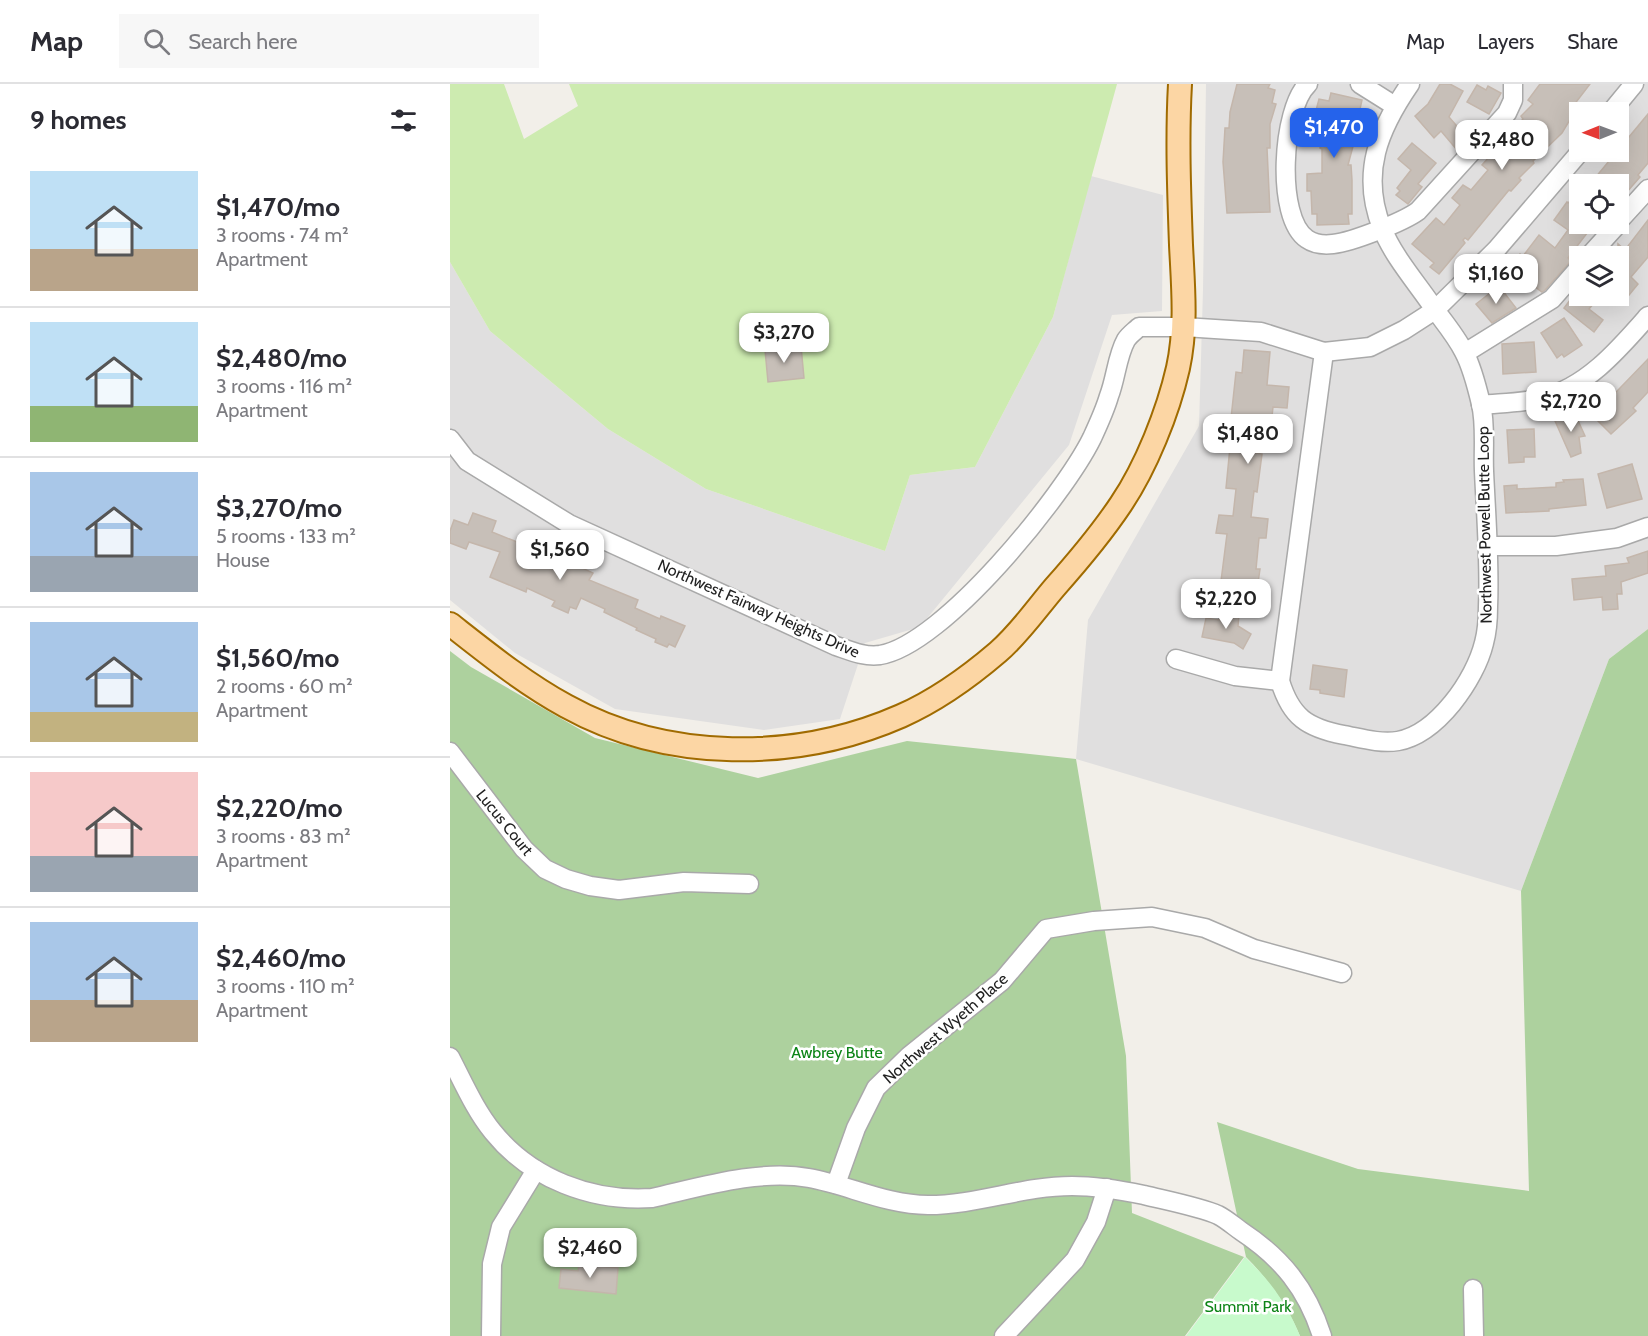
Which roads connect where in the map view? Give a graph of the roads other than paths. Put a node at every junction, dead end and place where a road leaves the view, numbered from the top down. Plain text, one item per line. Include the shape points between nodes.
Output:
1 (1180, 84) edge
2 (1308, 84) edge
3 (1360, 84) edge
4 (1410, 84) edge
5 (1513, 84) edge
6 (1634, 84) edge
7 (1619, 102) edge
8 (1395, 106) junction
9 (1571, 162) edge
10 (1648, 189) edge
11 (1629, 211) edge
12 (1382, 228) junction
13 (1608, 234) edge
14 (1598, 246) edge
15 (1569, 279) edge
16 (1435, 310) junction
17 (1648, 316) edge
18 (1184, 327) junction
19 (1324, 352) junction
20 (1465, 353) junction
21 (1481, 405) junction
22 (450, 439) edge
23 (1648, 526) edge
24 (1487, 546) junction
25 (450, 624) edge
26 (1176, 659) dead end
27 (1280, 681) junction
28 (450, 752) edge
29 (749, 884) dead end
30 (1342, 973) dead end
31 (450, 1057) edge
32 (536, 1170) junction
33 (836, 1184) junction
34 (1107, 1188) junction
35 (1473, 1289) dead end
36 (491, 1336) edge
37 (1004, 1336) edge
38 (1322, 1336) edge
39 (1474, 1336) edge

1 - 18 main road via 1177,148
2 - 12 street via 1299,96 1288,143 1287,192 1298,231 1319,244 1335,244
3 - 8 street
4 - 8 street, Northwest Powell Butte Loop
5 - 12 street via 1513,100 1500,122 1418,211
6 - 7 street
8 - 12 street, Northwest Powell Butte Loop via 1383,128 1373,175 1375,207
9 - 16 street via 1496,250
10 - 11 street
12 - 16 street, Northwest Powell Butte Loop via 1392,249
13 - 14 street
15 - 20 street via 1551,299
16 - 19 street via 1370,348
16 - 20 street, Northwest Powell Butte Loop
17 - 21 street via 1605,363 1576,384 1543,398
18 - 19 street, Northwest Fairway Heights Drive via 1262,332
18 - 22 street, Northwest Fairway Heights Drive via 1139,327 1127,338 1091,439 1055,497 970,597 922,636 881,655 863,656 836,646 569,524 467,461
18 - 25 main road via 1178,368 1154,437 1123,501 1094,542 1000,650 902,716 820,742 769,749 716,749 664,742 614,727 568,707 531,685
19 - 27 street, Northwest Powell Butte Loop
20 - 21 street, Northwest Powell Butte Loop
21 - 24 street, Northwest Powell Butte Loop
23 - 24 street via 1617,538 1556,546
24 - 27 street, Northwest Powell Butte Loop via 1484,642 1467,684 1429,726 1397,741 1326,732 1293,711
26 - 27 street via 1235,676
28 - 29 street, Lucus Court via 524,849 545,869 566,879 619,890 684,882
30 - 33 street, Northwest Wyeth Place via 1254,949 1205,928 1152,917 1046,929 1002,981 909,1056 876,1088 856,1128
31 - 32 street via 493,1132
32 - 33 street via 571,1188 635,1199 781,1175
32 - 36 street via 501,1227 492,1264
33 - 34 street via 894,1201 927,1205 969,1202 1032,1189
34 - 37 street via 1096,1222 1075,1260
34 - 38 street via 1218,1215 1263,1246 1287,1269 1310,1304
35 - 39 street

